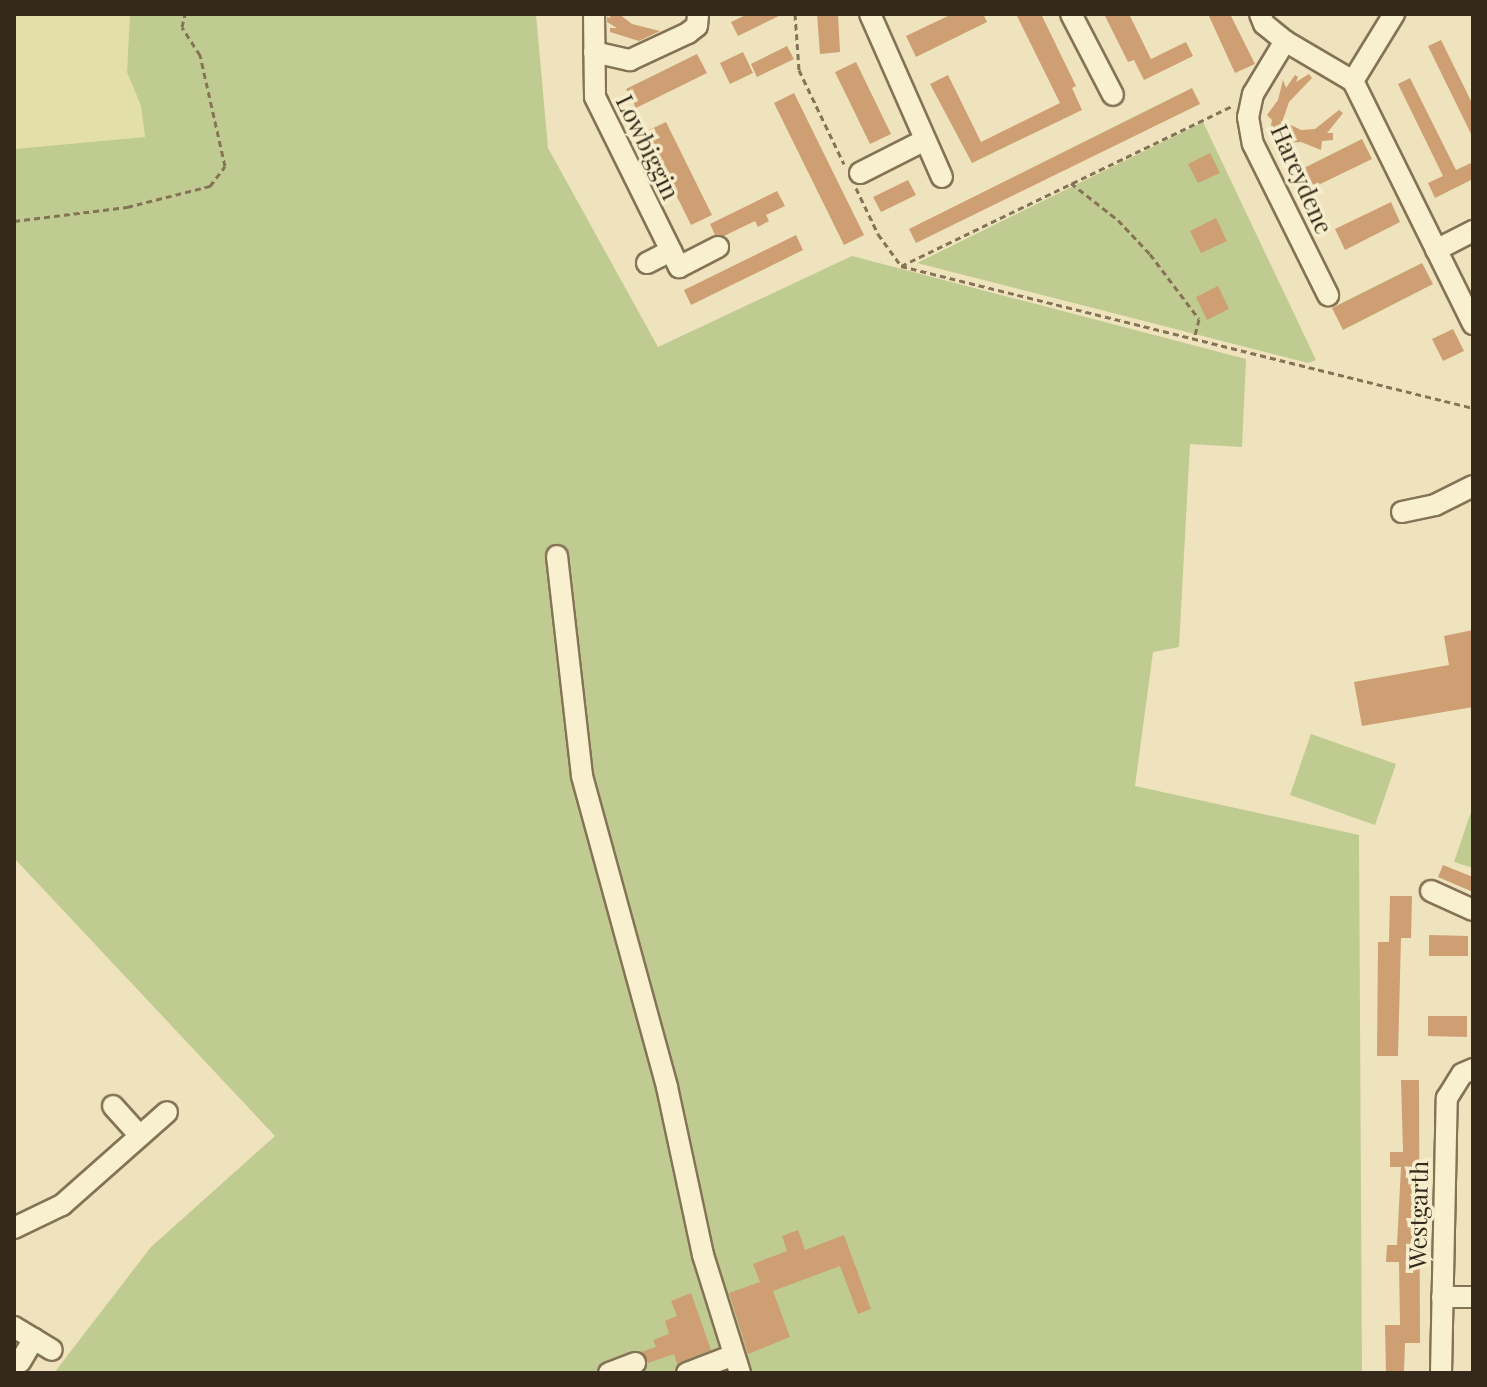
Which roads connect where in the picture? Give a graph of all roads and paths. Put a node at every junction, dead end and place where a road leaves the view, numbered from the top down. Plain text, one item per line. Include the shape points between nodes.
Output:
1 (185, 14) edge
2 (594, 14) edge
3 (698, 14) edge
4 (795, 14) edge
5 (870, 14) edge
6 (1071, 14) edge
7 (1260, 14) edge
8 (1394, 14) edge
9 (1285, 41) junction
10 (594, 52) junction
11 (1353, 81) junction
12 (1113, 95) dead end
13 (1250, 109) junction
14 (925, 140) junction
15 (852, 172) junction
16 (942, 177) dead end
17 (1071, 183) junction
18 (14, 221) edge
19 (1473, 231) edge
20 (718, 247) dead end
21 (1436, 250) junction
22 (671, 251) junction
23 (647, 263) dead end
24 (901, 266) junction
25 (1328, 295) dead end
26 (1473, 324) edge
27 (1194, 340) junction
28 (1473, 408) edge
29 (1473, 486) edge
30 (1402, 512) dead end
31 (557, 556) dead end
32 (1431, 891) dead end
33 (1473, 910) edge
34 (1473, 1069) edge
35 (113, 1106) dead end
36 (167, 1112) dead end
37 (140, 1136) junction
38 (14, 1228) edge
39 (1442, 1297) junction
40 (1473, 1297) edge
41 (14, 1327) edge
42 (34, 1339) junction
43 (52, 1350) dead end
44 (20, 1362) dead end
45 (635, 1363) dead end
46 (737, 1364) edge
47 (609, 1373) edge
48 (687, 1373) edge
49 (1441, 1373) edge

1 - 18 path via 182,27 200,55 225,166 210,186 127,207
2 - 10 street, Lowbiggin
3 - 10 street via 697,26 688,33 630,60
4 - 15 path via 799,70
5 - 14 street
6 - 12 street
7 - 9 street
8 - 11 street
9 - 11 street
9 - 13 street, Hareydene via 1253,94
10 - 22 street, Lowbiggin via 595,97
11 - 21 street
13 - 17 path via 1229,105
13 - 25 street, Hareydene via 1253,144
14 - 15 street
14 - 16 street
15 - 24 path via 878,234
17 - 24 path
17 - 27 path via 1150,254 1199,319
19 - 21 street
20 - 22 street via 679,267
21 - 26 street
22 - 23 street
24 - 27 path
27 - 28 path
29 - 30 street via 1435,505
31 - 46 street via 582,776 667,1087 703,1255
32 - 33 street
34 - 39 street, Westgarth via 1462,1074 1447,1098
35 - 37 street
36 - 37 street
37 - 38 street via 62,1205
39 - 40 street
39 - 49 street, Westgarth
41 - 42 street
42 - 43 street
42 - 44 street
45 - 47 street
46 - 48 street

